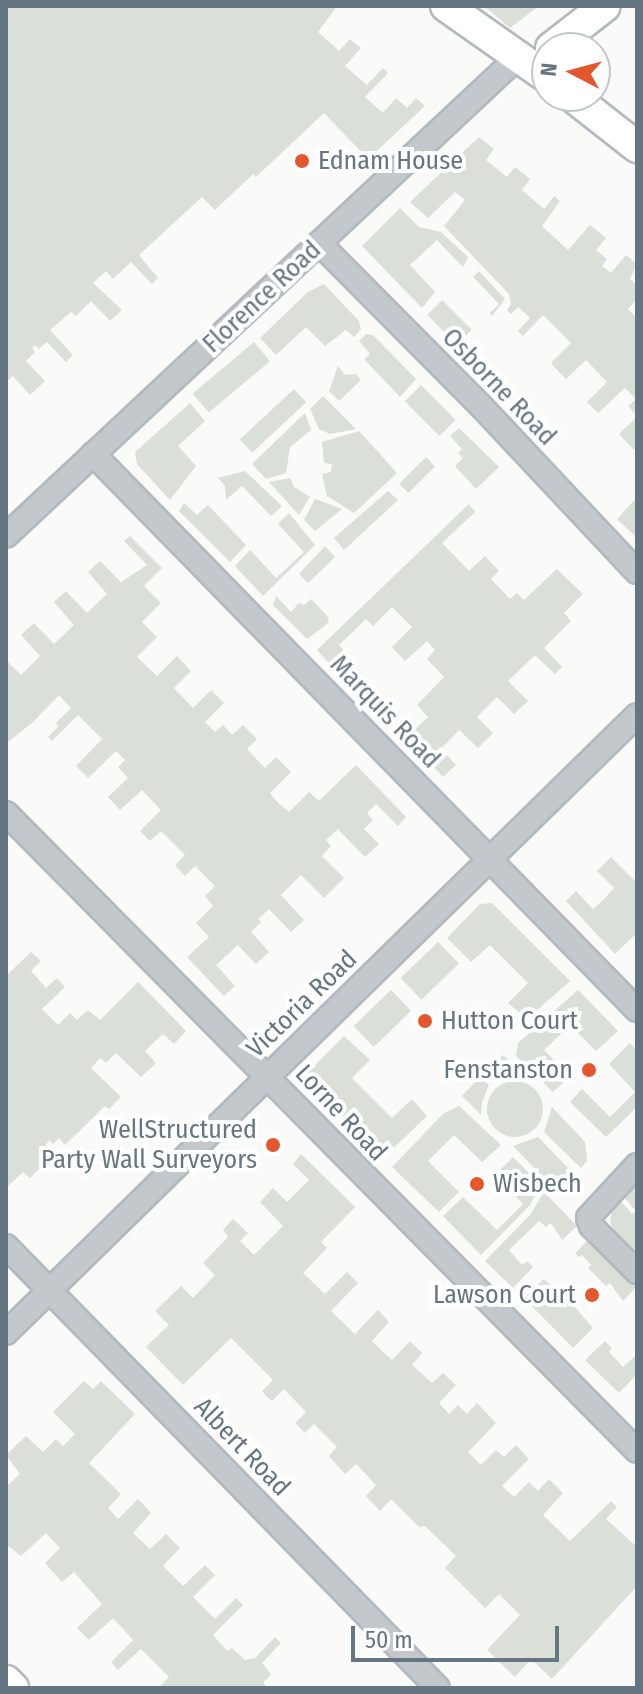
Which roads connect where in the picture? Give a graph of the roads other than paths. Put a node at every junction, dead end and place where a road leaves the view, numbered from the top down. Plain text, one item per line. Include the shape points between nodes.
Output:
1 (446, 6) edge
2 (605, 6) edge
3 (573, 32) edge
4 (531, 55) edge
5 (531, 67) edge
6 (592, 112) edge
7 (637, 147) edge
8 (319, 243) junction
9 (93, 454) junction
10 (6, 536) edge
11 (637, 572) edge
12 (637, 715) edge
13 (6, 813) edge
14 (490, 861) junction
15 (637, 1010) edge
16 (268, 1076) junction
17 (637, 1165) edge
18 (6, 1246) edge
19 (637, 1272) edge
20 (49, 1290) junction
21 (6, 1333) edge
22 (637, 1451) edge
23 (6, 1681) edge
24 (13, 1688) edge
25 (438, 1688) edge

1 - 4 main road
2 - 3 main road, Florence Road
5 - 8 street, Florence Road
6 - 7 main road
8 - 9 street, Florence Road
8 - 11 street, Osborne Road
9 - 10 street, Florence Road
9 - 14 street, Marquis Road
12 - 14 street, Victoria Road
13 - 16 street, Lorne Road
14 - 15 street, Marquis Road
14 - 16 street, Victoria Road
16 - 20 street, Victoria Road
16 - 22 street, Lorne Road
17 - 19 street via 588,1218
18 - 20 street, Albert Road
20 - 21 street, Victoria Road
20 - 25 street, Albert Road
23 - 24 main road

